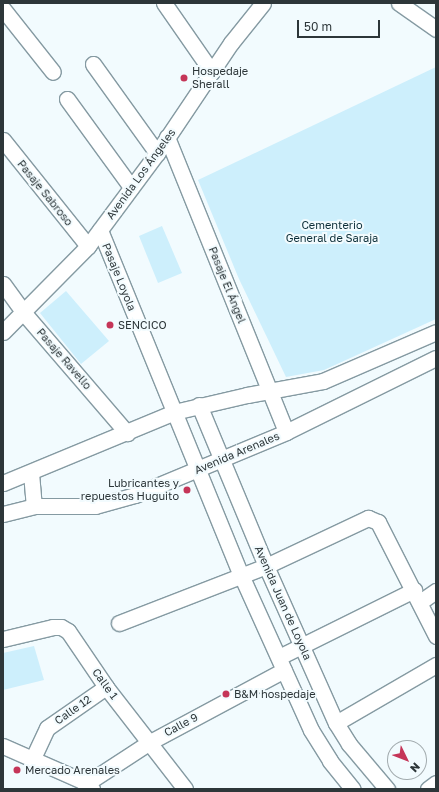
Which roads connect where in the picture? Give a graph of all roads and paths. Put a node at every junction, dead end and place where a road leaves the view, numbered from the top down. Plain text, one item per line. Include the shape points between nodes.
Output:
1 (164, 3) edge
2 (263, 3) edge
3 (399, 3) edge
4 (3, 9) edge
5 (436, 29) edge
6 (93, 64) dead end
7 (53, 72) dead end
8 (212, 72) junction
9 (67, 99) dead end
10 (167, 137) junction
11 (3, 140) edge
12 (157, 153) junction
13 (131, 187) junction
14 (100, 230) junction
15 (88, 246) junction
16 (3, 284) edge
17 (23, 312) junction
18 (3, 332) edge
19 (436, 332) edge
20 (436, 358) edge
21 (270, 392) junction
22 (199, 405) junction
23 (174, 412) junction
24 (286, 432) junction
25 (128, 433) junction
26 (222, 460) junction
27 (199, 471) junction
28 (31, 473) junction
29 (3, 483) edge
30 (34, 506) junction
31 (3, 514) edge
32 (266, 566) junction
33 (241, 575) junction
34 (436, 591) edge
35 (417, 596) junction
36 (119, 623) dead end
37 (436, 636) edge
38 (3, 639) edge
39 (302, 646) junction
40 (281, 663) junction
41 (436, 665) edge
42 (106, 686) junction
43 (336, 723) junction
44 (150, 742) junction
45 (3, 746) edge
46 (33, 758) junction
47 (436, 783) edge
48 (88, 787) edge
49 (185, 789) edge
50 (352, 789) edge
51 (387, 789) edge
52 (428, 789) edge

1 - 8 street
2 - 8 street, Avenida Los Ángeles
3 - 5 street
4 - 7 street
6 - 12 street
8 - 10 street, Avenida Los Ángeles
9 - 13 street
10 - 12 street, Avenida Los Ángeles
10 - 21 street, Pasaje El Ángel
11 - 15 street, Pasaje Sabroso
12 - 13 street, Avenida Los Ángeles
13 - 14 street, Avenida Los Ángeles
14 - 15 street, Avenida Los Ángeles
14 - 23 street, Pasaje Loyola
15 - 17 street, Avenida Los Ángeles
16 - 17 street, Pasaje Ravello
17 - 18 street, Avenida Los Ángeles
17 - 25 street, Pasaje Ravello
19 - 21 street via 341,375
20 - 24 street, Avenida Arenales
21 - 22 street
21 - 24 street, Pasaje El Ángel
22 - 23 street
22 - 26 street, Avenida Juan de Loyola
23 - 25 street
23 - 27 street
24 - 26 street, Avenida Arenales
25 - 28 street
26 - 27 street, Avenida Arenales
26 - 32 street, Avenida Juan de Loyola
27 - 30 street, Avenida Arenales via 176,477 135,495 95,506
27 - 33 street
28 - 29 street
28 - 30 street
30 - 31 street, Avenida Arenales
32 - 33 street
32 - 35 street via 368,518 374,518
32 - 39 street, Avenida Juan de Loyola
33 - 36 street
33 - 40 street
34 - 35 street, Calle 9
35 - 37 street
35 - 39 street, Calle 9
38 - 42 street, Calle 1 via 61,627 68,631
39 - 40 street, Calle 9
39 - 43 street, Avenida Juan de Loyola
40 - 44 street, Calle 9
40 - 50 street via 320,746
41 - 43 street
42 - 44 street, Calle 1
42 - 46 street, Calle 12 via 48,728
43 - 51 street, Avenida Juan de Loyola via 349,744
44 - 48 street, Calle 9
44 - 49 street, Calle 1
45 - 46 street
46 - 48 street
47 - 52 street

